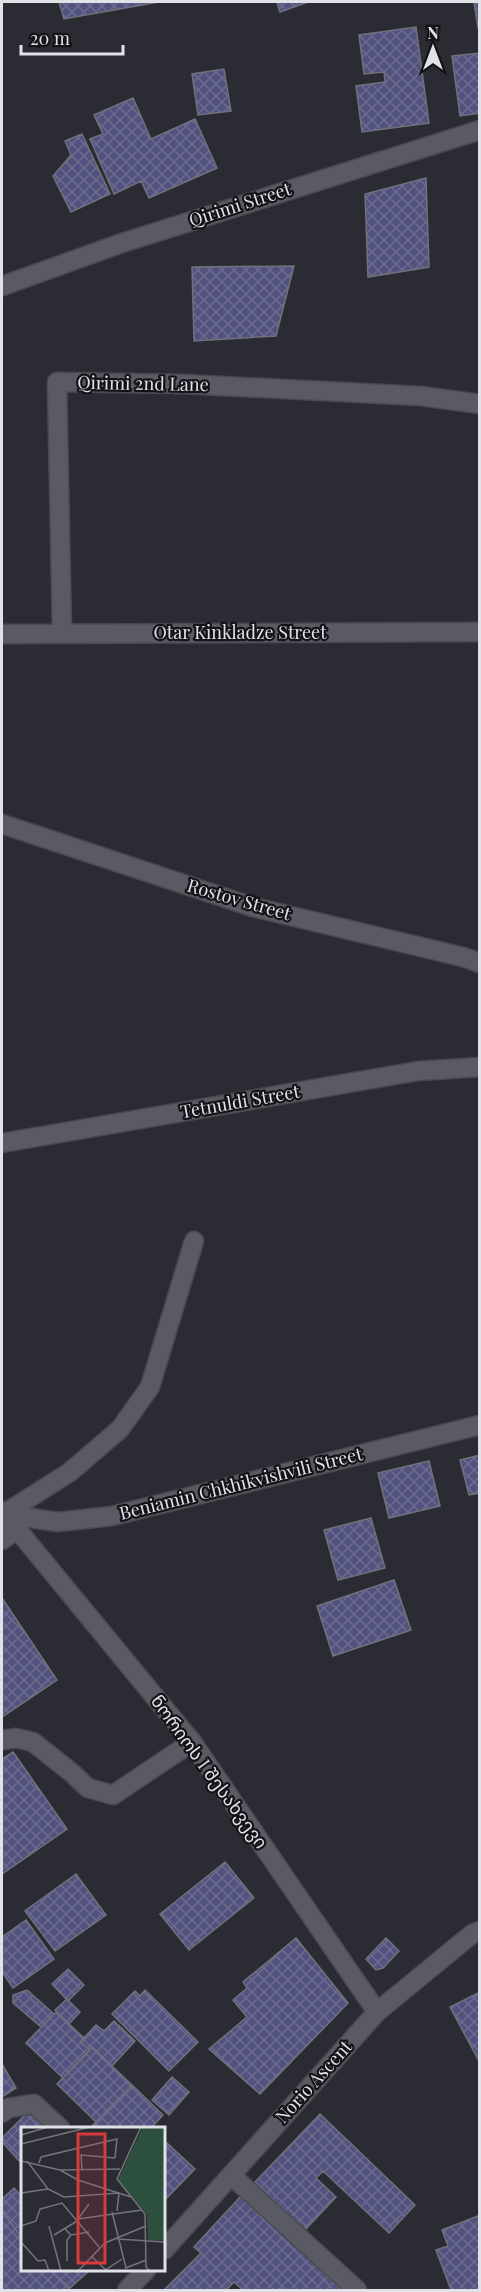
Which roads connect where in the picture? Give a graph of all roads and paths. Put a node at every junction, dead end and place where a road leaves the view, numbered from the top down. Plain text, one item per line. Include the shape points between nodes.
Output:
1 (480, 130) edge
2 (2, 286) edge
3 (480, 404) edge
4 (480, 632) edge
5 (2, 634) edge
6 (62, 634) junction
7 (2, 824) edge
8 (480, 963) edge
9 (480, 1067) edge
10 (2, 1143) edge
11 (194, 1241) dead end
12 (480, 1425) edge
13 (3, 1513) edge
14 (17, 1529) junction
15 (2, 1540) edge
16 (2, 1740) edge
17 (192, 1742) junction
18 (480, 1931) edge
19 (377, 2012) junction
20 (2, 2113) edge
21 (59, 2127) edge
22 (231, 2175) junction
23 (168, 2237) edge
24 (145, 2271) edge
25 (127, 2290) edge
26 (357, 2290) edge

1 - 2 street, Qirimi Street via 122,243
3 - 6 street, Qirimi 2nd Lane via 421,396 57,382
4 - 6 street, Otar Kinkladze Street
5 - 6 street, Otar Kinkladze Street
7 - 8 street, Rostov Street via 253,907
9 - 10 street, Tetnuldi Street via 418,1071
11 - 13 street via 150,1386 120,1429 70,1472
12 - 13 street, Beniamin Chkhikvishvili Street via 112,1516 58,1522
13 - 14 street, ნორიოს I შესახვევი
14 - 15 street
14 - 17 street, ნორიოს I შესახვევი
16 - 17 street via 16,1738 33,1743 88,1788 113,1795
17 - 19 street, ნორიოს I შესახვევი
18 - 19 street, Norio Ascent
19 - 22 street, Norio Ascent
20 - 21 street via 8,2108 34,2104
22 - 23 street, Norio Ascent
22 - 26 street
24 - 25 street

